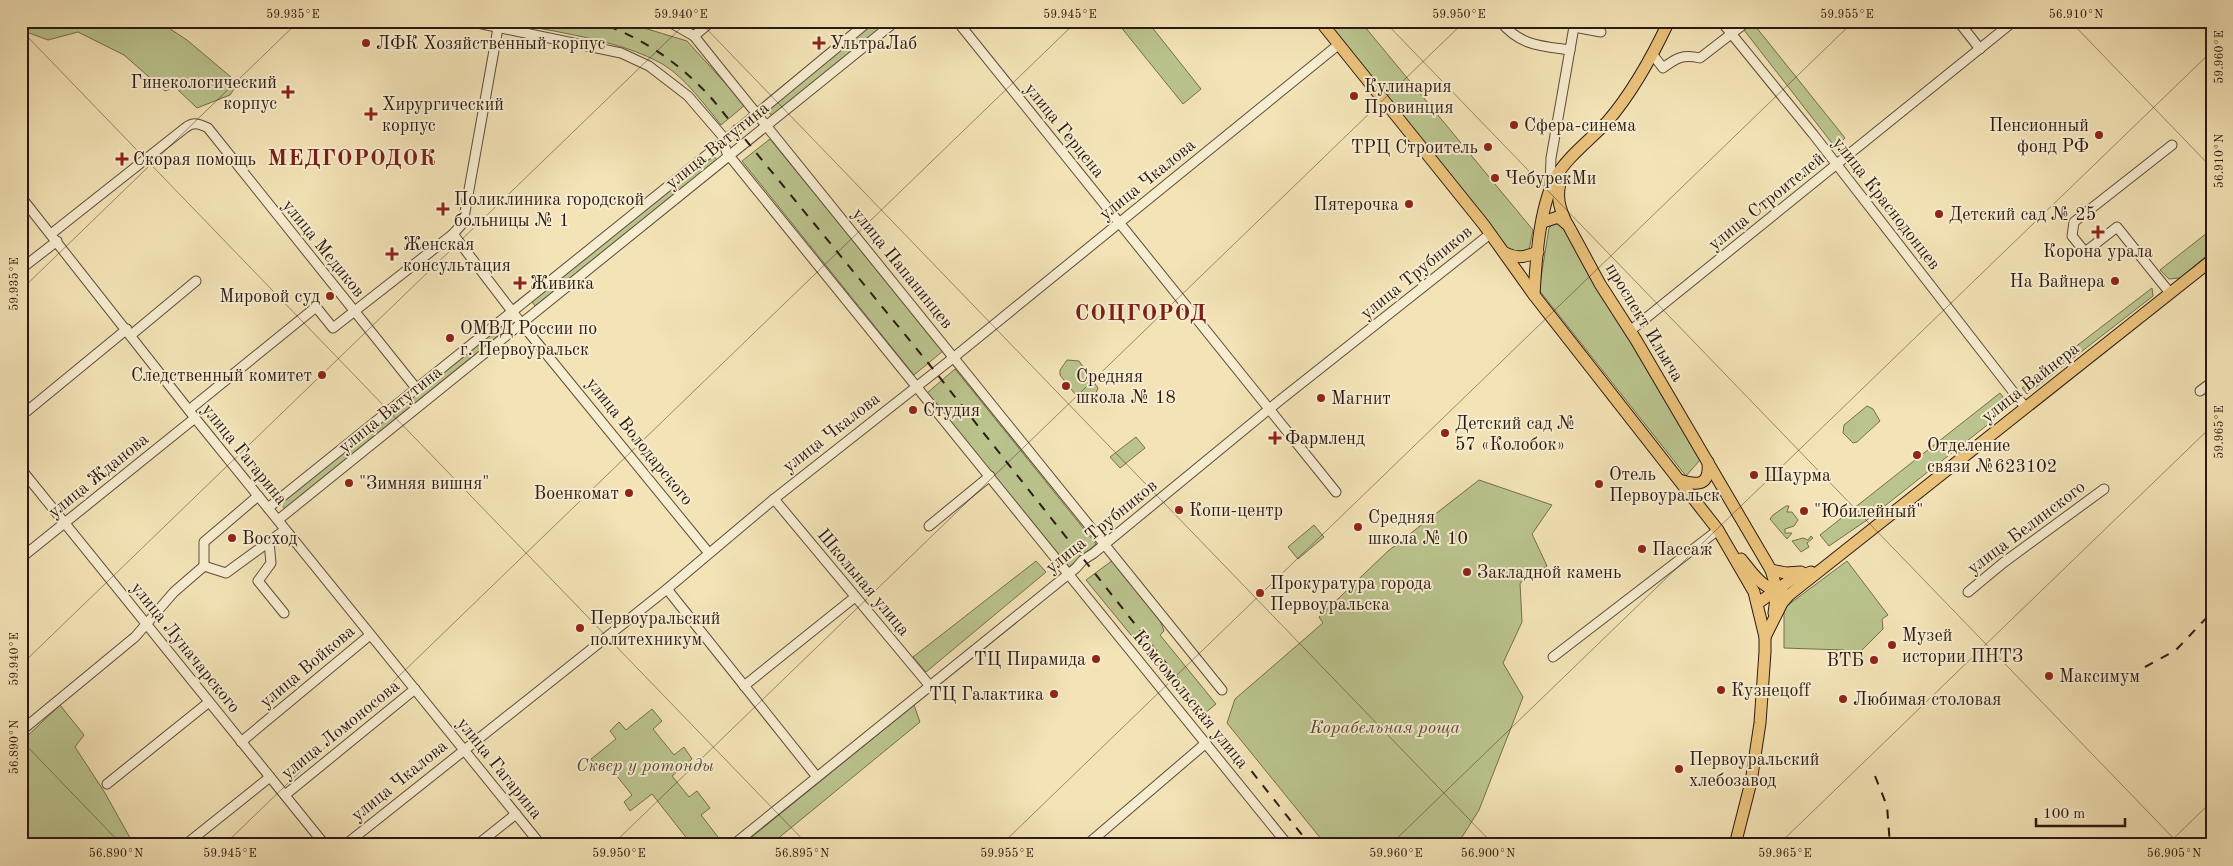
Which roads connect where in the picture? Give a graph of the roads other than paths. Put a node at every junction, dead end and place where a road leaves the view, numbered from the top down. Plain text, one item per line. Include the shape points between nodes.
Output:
1 (468, 21) edge
2 (668, 21) edge
3 (712, 21) edge
4 (869, 21) edge
5 (896, 21) edge
6 (957, 21) edge
7 (1320, 21) edge
8 (1500, 21) edge
9 (1669, 21) edge
10 (1721, 21) edge
11 (1748, 21) edge
12 (1958, 21) edge
13 (2014, 21) edge
14 (1575, 24) edge
15 (498, 28) junction
16 (1601, 32) dead end
17 (1732, 34) junction
18 (694, 36) junction
19 (1338, 45) junction
20 (1980, 49) junction
21 (1570, 50) junction
22 (1653, 56) junction
23 (756, 113) junction
24 (767, 126) junction
25 (724, 140) junction
26 (2172, 145) dead end
27 (730, 156) junction
28 (1837, 165) junction
29 (1564, 167) junction
30 (1549, 194) junction
31 (21, 197) edge
32 (1543, 222) junction
33 (1119, 223) junction
34 (1568, 225) junction
35 (453, 234) junction
36 (1490, 234) junction
37 (54, 237) junction
38 (1538, 252) junction
39 (1505, 253) junction
40 (2212, 260) edge
41 (21, 269) edge
42 (196, 281) dead end
43 (2170, 294) junction
44 (1534, 295) junction
45 (353, 310) junction
46 (512, 310) junction
47 (521, 323) junction
48 (1630, 331) junction
49 (129, 332) junction
50 (953, 358) junction
51 (2212, 382) edge
52 (917, 387) junction
53 (416, 388) junction
54 (2200, 391) dead end
55 (2025, 407) junction
56 (1270, 409) junction
57 (189, 410) junction
58 (21, 416) edge
59 (195, 418) junction
60 (1708, 462) junction
61 (21, 469) edge
62 (990, 476) junction
63 (1679, 480) junction
64 (2104, 489) dead end
65 (1336, 492) dead end
66 (258, 496) junction
67 (774, 499) junction
68 (268, 508) junction
69 (278, 520) junction
70 (65, 522) junction
71 (929, 526) dead end
72 (285, 530) junction
73 (1720, 533) junction
74 (269, 542) junction
75 (1105, 544) junction
76 (708, 552) junction
77 (21, 558) edge
78 (204, 566) junction
79 (1817, 569) junction
80 (1771, 570) junction
81 (1070, 573) junction
82 (1799, 585) junction
83 (667, 589) junction
84 (1777, 590) junction
85 (1968, 592) dead end
86 (855, 597) junction
87 (1758, 604) junction
88 (284, 613) dead end
89 (147, 625) junction
90 (370, 634) junction
91 (1765, 636) junction
92 (1553, 657) dead end
93 (744, 686) junction
94 (930, 686) junction
95 (415, 689) junction
96 (1222, 690) dead end
97 (209, 702) junction
98 (21, 731) edge
99 (241, 742) junction
100 (1206, 743) junction
101 (464, 750) junction
102 (270, 777) junction
103 (817, 777) junction
104 (107, 784) dead end
105 (285, 795) junction
106 (516, 814) junction
107 (185, 845) edge
108 (326, 845) edge
109 (345, 845) edge
110 (477, 845) edge
111 (541, 845) edge
112 (733, 845) edge
113 (1082, 845) edge
114 (1288, 845) edge
115 (1735, 845) edge

1 - 15 street
2 - 18 street, улица Папанинцев
3 - 18 street
4 - 23 street, улица Ватутина
5 - 24 street, улица Ватутина
6 - 33 street, улица Герцена
7 - 19 main road
8 - 21 street via 1522,41
9 - 22 main road
10 - 17 street, улица Краснодонцев
11 - 17 street
12 - 20 street
13 - 20 street, улица Строителей
14 - 16 street
14 - 21 street
15 - 25 street via 621,53 649,66 688,96
15 - 35 street via 463,223
17 - 22 street via 1700,58 1686,55 1663,68
17 - 28 street, улица Краснодонцев
18 - 23 street, улица Папанинцев
19 - 33 street, улица Чкалова
19 - 36 main road
20 - 28 street, улица Строителей
21 - 30 street
22 - 29 main road via 1620,106
23 - 24 street, улица Папанинцев
23 - 25 street, улица Ватутина
24 - 27 street, улица Ватутина
24 - 50 street, улица Папанинцев
25 - 27 street via 724,149
25 - 46 street, улица Ватутина
26 - 43 street via 2074,222 2072,236 2084,252 2117,227
27 - 47 street, улица Ватутина
27 - 52 street
28 - 48 street, улица Строителей
28 - 55 street, улица Краснодонцев
29 - 30 main road via 1555,178
29 - 34 main road, проспект Ильича via 1558,202
30 - 32 main road
31 - 37 street, улица Гагарина
32 - 34 main road via 1558,217
32 - 38 main road
33 - 50 street, улица Чкалова
33 - 56 street, улица Герцена
34 - 48 main road, проспект Ильича
35 - 45 street
35 - 46 street, улица Володарского
36 - 39 main road
36 - 56 street, улица Трубников
37 - 41 street
37 - 45 street, улица Медиков via 192,124 208,128
37 - 49 street, улица Гагарина
38 - 39 main road via 1525,258
38 - 44 main road
39 - 44 main road
40 - 43 main road, улица Вайнера
42 - 49 street
43 - 55 main road, улица Вайнера
44 - 63 main road
45 - 53 street, улица Медиков
45 - 57 street via 333,328 316,307
46 - 47 street, улица Володарского
46 - 53 street, улица Ватутина
47 - 69 street, улица Ватутина
47 - 76 street, улица Володарского
48 - 60 main road, проспект Ильича
49 - 57 street, улица Гагарина
49 - 58 street
50 - 52 street, улица Чкалова
50 - 75 street, улица Папанинцев
51 - 54 street
52 - 62 street
52 - 67 street, улица Чкалова via 872,419
53 - 68 street, улица Ватутина
55 - 79 main road, улица Вайнера
56 - 65 street, улица Герцена
56 - 75 street, улица Трубников
57 - 59 street, улица Гагарина
59 - 66 street, улица Гагарина
59 - 70 street, улица Жданова
60 - 63 main road via 1706,478 1701,484
60 - 80 main road, проспект Ильича
61 - 70 street, улица Луначарского
62 - 71 street
62 - 81 street
63 - 73 main road
64 - 85 street, улица Белинского
66 - 68 street, улица Гагарина
66 - 78 street via 204,542
67 - 76 street, улица Чкалова
67 - 86 street, Школьная улица
68 - 69 street, улица Гагарина
69 - 72 street, улица Гагарина
70 - 77 street, улица Жданова
70 - 89 street, улица Луначарского
72 - 74 street
72 - 90 street, улица Гагарина
73 - 84 main road via 1762,583
73 - 87 main road
73 - 92 street
74 - 78 street via 226,573
74 - 88 street via 271,563 258,581
75 - 81 street, улица Трубников
75 - 96 street, улица Папанинцев
76 - 83 street, улица Чкалова
78 - 89 street via 159,607
79 - 80 main road via 1786,573
79 - 82 main road, улица Вайнера
79 - 84 main road, улица Вайнера via 1792,579
80 - 84 main road, проспект Ильича
81 - 94 street, улица Трубников
81 - 100 street, Комсомольская улица
82 - 84 main road
82 - 91 main road, улица Вайнера via 1782,603
83 - 93 street
83 - 101 street, улица Чкалова
84 - 87 main road, улица Вайнера
84 - 91 main road, проспект Ильича via 1776,609
86 - 93 street
86 - 94 street, Школьная улица
87 - 91 main road
89 - 97 street, улица Луначарского
89 - 98 street
90 - 95 street, улица Гагарина
90 - 99 street, улица Войкова
91 - 115 main road via 1760,723 1752,782
93 - 103 street
94 - 103 street, улица Трубников
95 - 101 street, улица Гагарина
95 - 105 street, улица Ломоносова
97 - 99 street, улица Луначарского
97 - 104 street
99 - 102 street, улица Луначарского
100 - 113 street via 1089,843
100 - 114 street, Комсомольская улица
101 - 106 street, улица Гагарина
101 - 109 street, улица Чкалова
102 - 105 street, улица Луначарского
102 - 107 street, улица Ломоносова
103 - 112 street, улица Трубников
105 - 108 street, улица Луначарского
106 - 110 street
106 - 111 street, улица Гагарина

